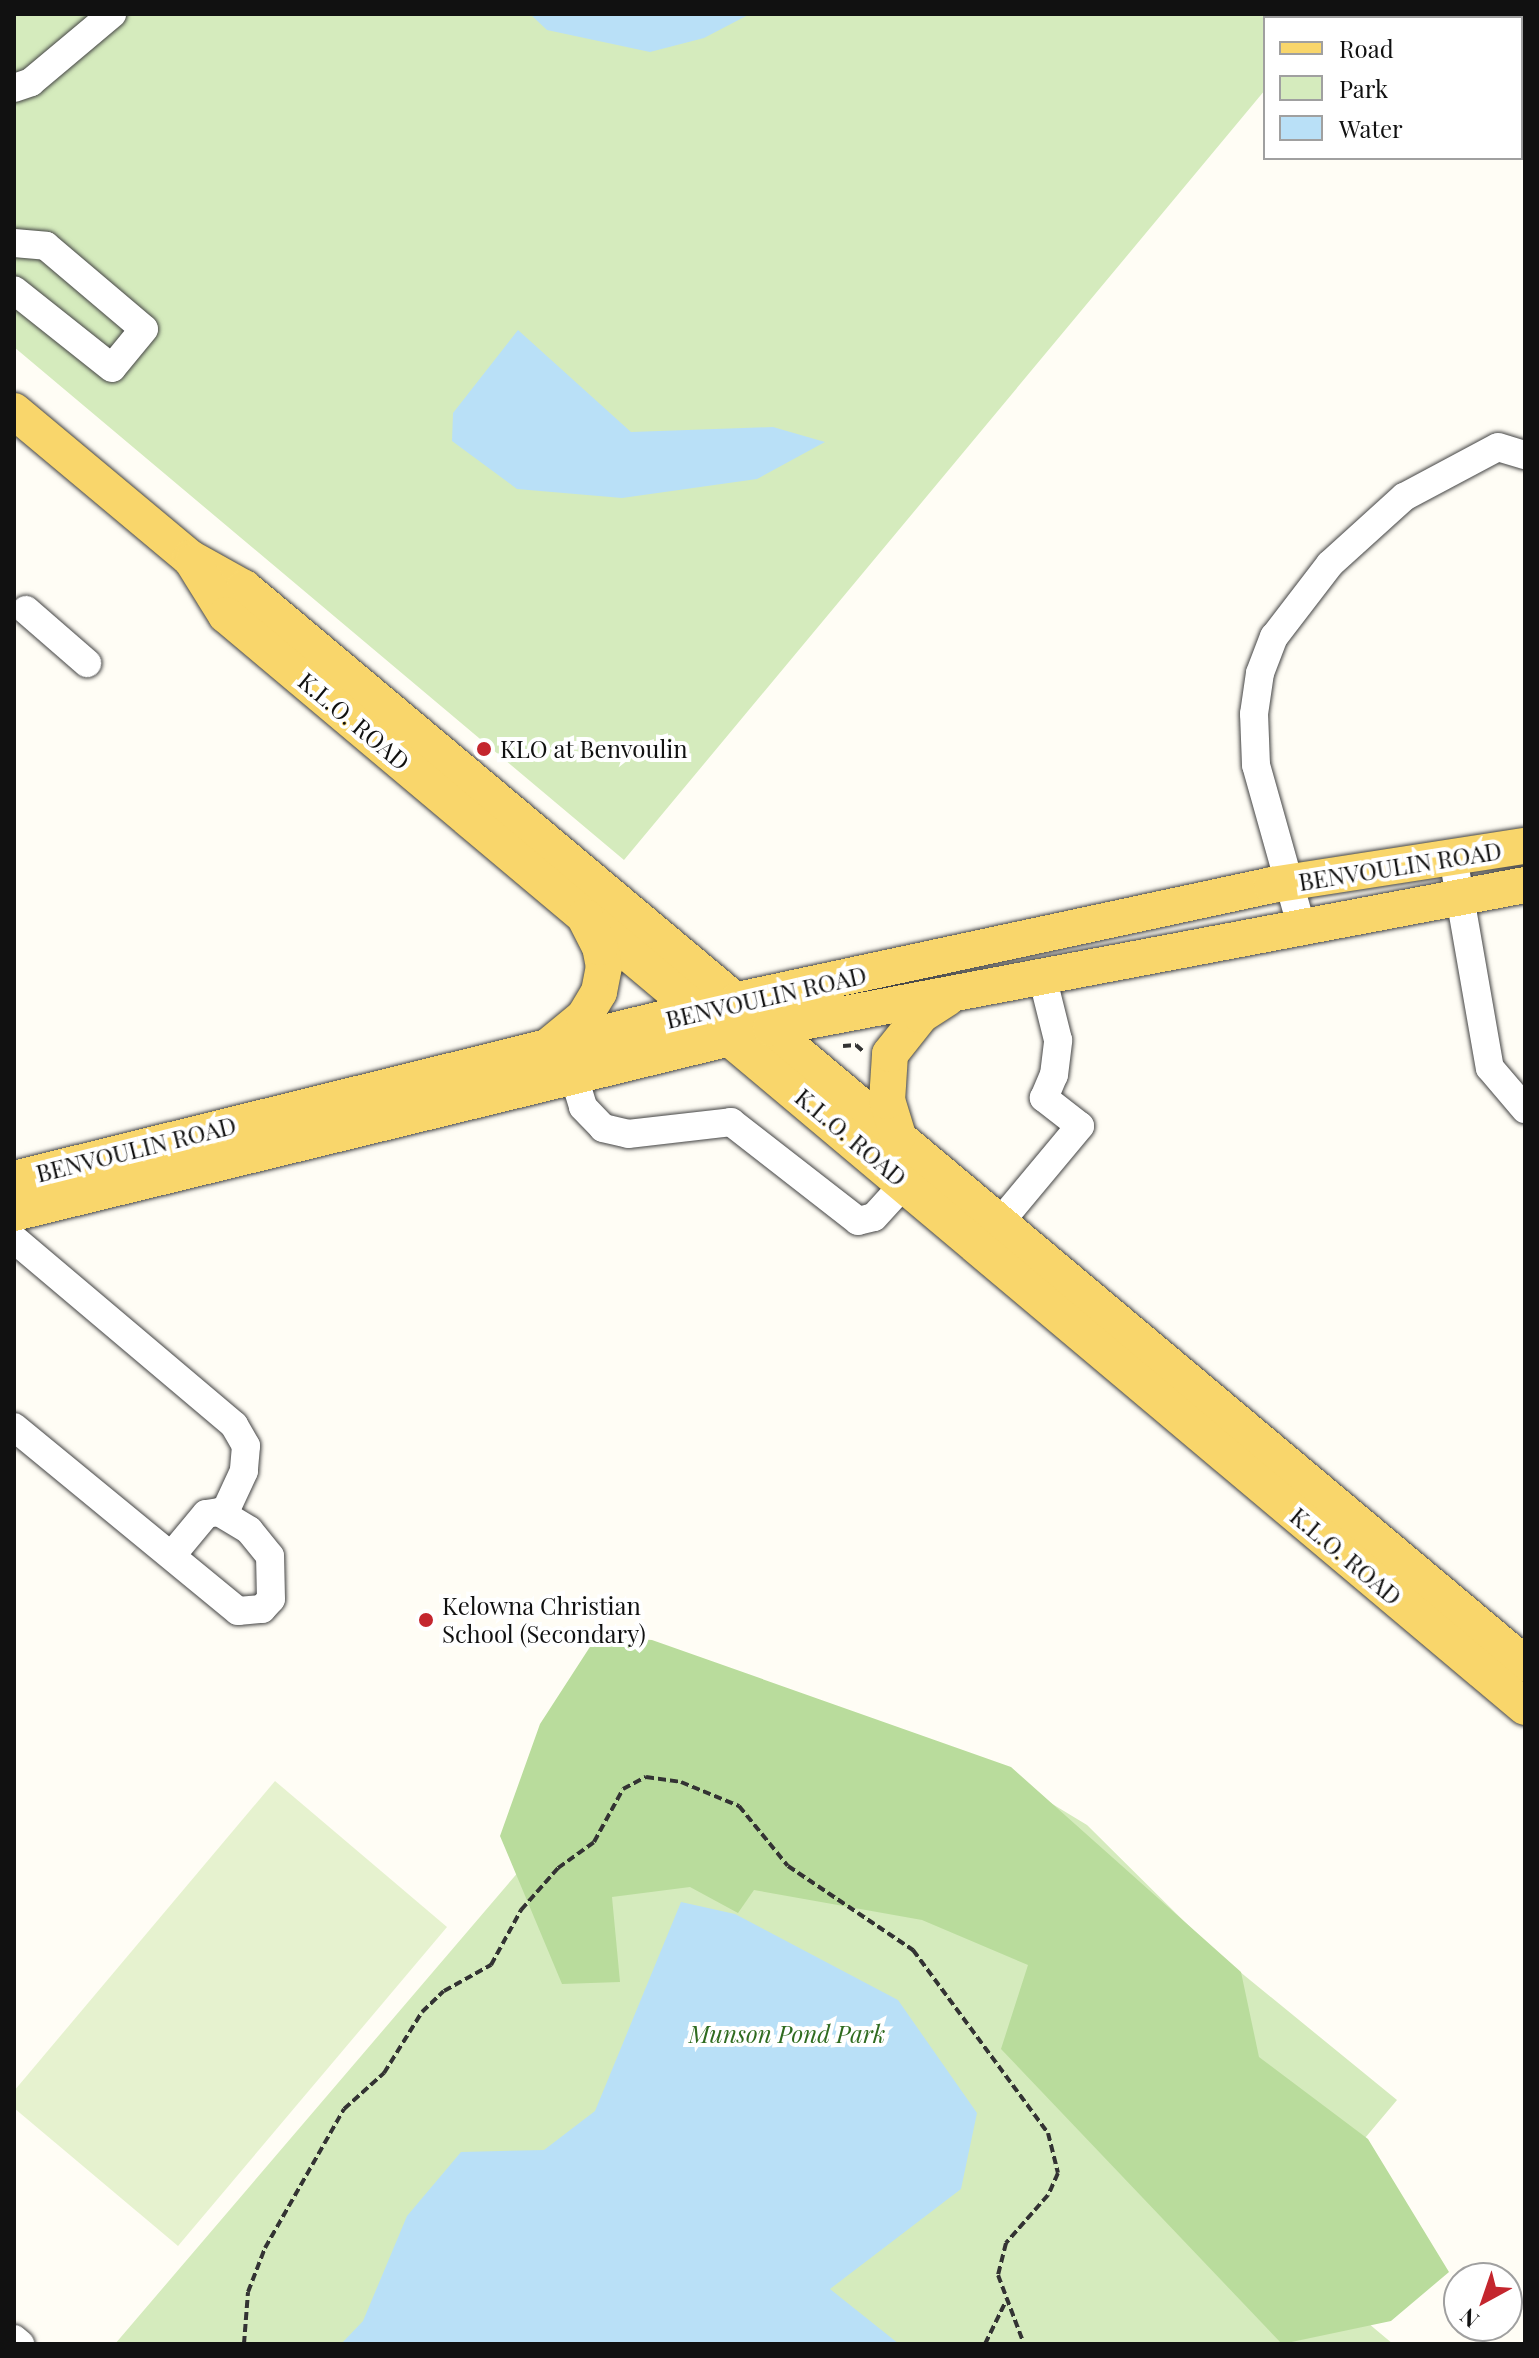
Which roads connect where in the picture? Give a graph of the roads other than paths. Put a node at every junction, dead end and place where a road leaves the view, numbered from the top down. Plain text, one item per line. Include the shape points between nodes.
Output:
1 (112, 14) edge
2 (14, 88) edge
3 (14, 243) edge
4 (14, 290) edge
5 (14, 411) edge
6 (1525, 455) edge
7 (190, 558) junction
8 (18, 612) edge
9 (87, 663) dead end
10 (1525, 846) edge
11 (1453, 857) junction
12 (1287, 883) junction
13 (1525, 885) edge
14 (1458, 895) junction
15 (580, 909) junction
16 (1301, 925) junction
17 (1042, 976) junction
18 (955, 993) junction
19 (738, 1000) junction
20 (703, 1012) junction
21 (771, 1028) junction
22 (734, 1037) junction
23 (543, 1051) junction
24 (574, 1077) junction
25 (1525, 1109) edge
26 (898, 1136) junction
27 (14, 1179) edge
28 (905, 1183) junction
29 (14, 1213) edge
30 (1000, 1222) junction
31 (17, 1247) edge
32 (14, 1427) edge
33 (224, 1514) junction
34 (172, 1555) junction
35 (1525, 1664) edge
36 (1525, 1707) edge
37 (14, 2339) edge
38 (20, 2344) edge

1 - 2 street via 31,82
3 - 4 street via 46,246 144,329 112,368
5 - 7 main road, K.L.O. ROAD
6 - 12 street via 1498,447 1404,497 1330,564 1274,637 1260,673 1254,714 1256,765
7 - 15 main road, K.L.O. ROAD via 226,615
7 - 19 main road, K.L.O. ROAD via 244,588
8 - 9 street
10 - 11 main road, BENVOULIN ROAD
11 - 12 main road, BENVOULIN ROAD
11 - 14 street
12 - 16 street
12 - 19 main road, BENVOULIN ROAD
13 - 14 main road, BENVOULIN ROAD
14 - 16 main road, BENVOULIN ROAD
14 - 25 street via 1490,1068
15 - 20 main road, K.L.O. ROAD
15 - 23 main road via 600,947 604,967 599,992 573,1029
16 - 17 main road, BENVOULIN ROAD
17 - 18 main road, BENVOULIN ROAD
17 - 30 street via 1058,1040 1054,1075 1044,1098 1080,1126
18 - 21 main road, BENVOULIN ROAD
18 - 26 main road via 921,1015 890,1054 887,1101
19 - 20 main road, BENVOULIN ROAD
19 - 21 main road, K.L.O. ROAD
20 - 22 main road, K.L.O. ROAD
20 - 23 main road, BENVOULIN ROAD
21 - 22 main road, BENVOULIN ROAD
21 - 26 main road, K.L.O. ROAD
22 - 24 main road, BENVOULIN ROAD
22 - 28 main road, K.L.O. ROAD
23 - 27 main road, BENVOULIN ROAD
24 - 28 street via 583,1107 603,1128 628,1134 731,1122 858,1221 874,1217
24 - 29 main road, BENVOULIN ROAD
26 - 30 main road, K.L.O. ROAD
28 - 36 main road, K.L.O. ROAD
30 - 35 main road, K.L.O. ROAD
31 - 33 street via 234,1425 246,1446 244,1471
32 - 34 street
33 - 34 street via 206,1514
33 - 34 street via 249,1530 270,1556 274,1583 262,1609 238,1611
37 - 38 street

